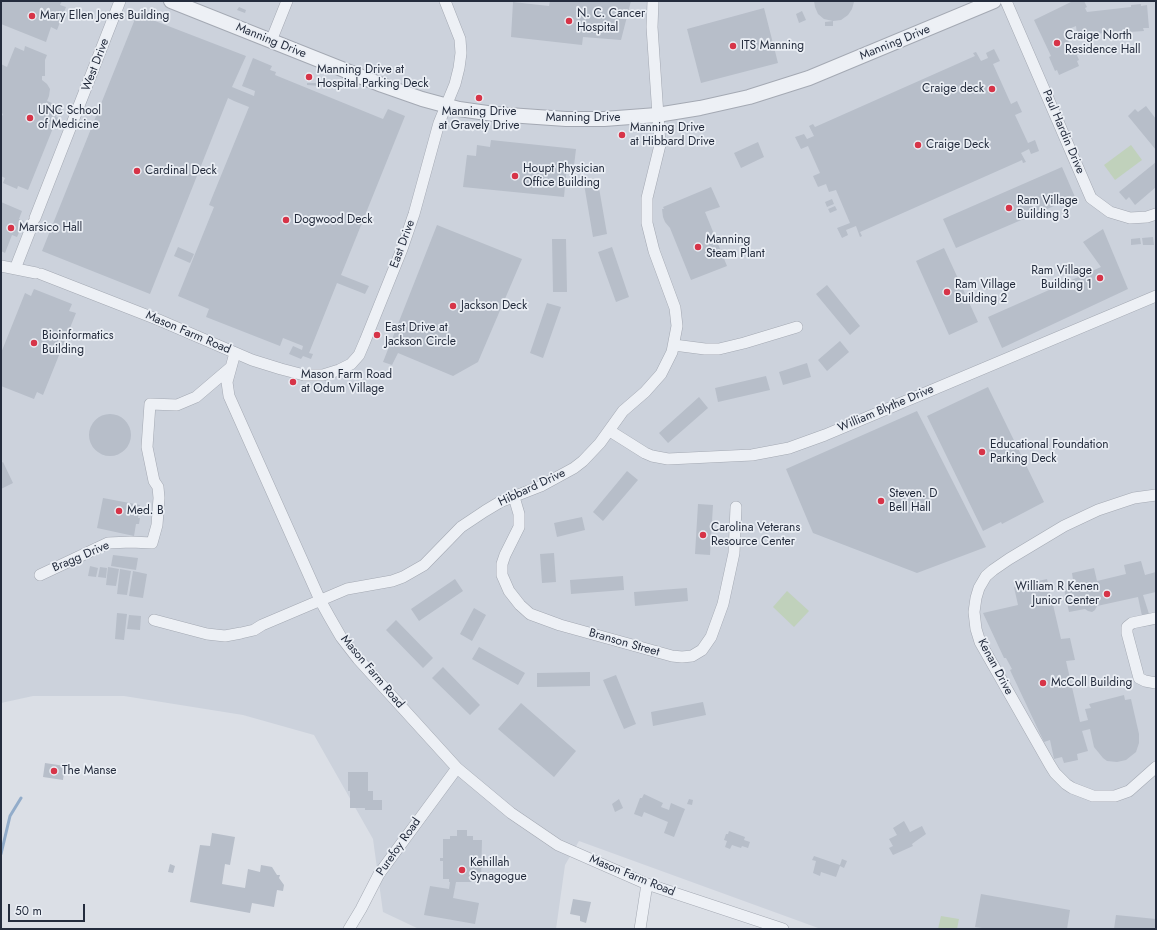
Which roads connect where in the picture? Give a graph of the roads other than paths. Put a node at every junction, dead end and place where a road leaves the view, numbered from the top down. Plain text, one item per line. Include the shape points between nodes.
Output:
1 (120, 1) edge
2 (171, 1) edge
3 (287, 1) edge
4 (445, 1) edge
5 (653, 1) edge
6 (994, 1) edge
7 (1006, 1) edge
8 (271, 41) junction
9 (446, 105) junction
10 (657, 115) junction
11 (1156, 214) edge
12 (1, 266) edge
13 (15, 269) junction
14 (1156, 296) edge
15 (797, 327) dead end
16 (674, 345) junction
17 (235, 353) junction
18 (230, 368) junction
19 (610, 431) junction
20 (1156, 495) edge
21 (514, 496) junction
22 (736, 507) dead end
23 (40, 575) dead end
24 (320, 600) junction
25 (1156, 618) edge
26 (154, 620) dead end
27 (1156, 683) edge
28 (1156, 767) edge
29 (456, 768) junction
30 (647, 884) junction
31 (348, 929) edge
32 (640, 929) edge
33 (783, 929) edge

1 - 13 street, West Drive
2 - 8 street, Manning Drive
3 - 8 street
4 - 9 street, East Drive via 458,32 461,53 455,84
5 - 10 street, Hibbard Drive
6 - 10 street, Manning Drive via 788,85 730,102
7 - 11 street, Paul Hardin Drive via 1091,198 1110,212 1130,218
8 - 9 street, Manning Drive via 402,93
9 - 10 street, Manning Drive via 494,114 566,119
9 - 17 street, East Drive via 414,214 359,355 351,364 339,370 323,375 304,375
10 - 16 street, Hibbard Drive via 660,148 647,198 647,223 654,251 675,308 677,326
12 - 13 street, Mason Farm Road
13 - 17 street, Mason Farm Road via 38,273
14 - 19 street, William Blythe Drive via 789,448 752,455 668,459 645,453
15 - 16 street via 719,349
16 - 19 street, Hibbard Drive via 670,359 661,374 623,411
17 - 18 street, Mason Farm Road
18 - 23 street, Bragg Drive via 196,397 177,405 150,404 147,447 159,498 157,525 152,543 108,543
18 - 24 street, Mason Farm Road via 227,386 231,402
19 - 21 street, Hibbard Drive via 593,452 574,468 542,486
20 - 28 street, Kenan Drive via 1134,498 1098,510 1064,526 993,570 983,582 976,598 974,612 980,642 1050,765 1066,784 1093,796 1115,796 1129,791
21 - 22 street, Branson Street via 519,514 519,527 505,555 502,575 508,591 520,605 530,614 560,625 682,657 692,656 702,650 711,637 723,604 734,553
21 - 24 street, Hibbard Drive via 461,527 414,572 392,580 347,589
24 - 26 street, Hibbard Drive via 254,630 226,636 207,634
24 - 29 street, Mason Farm Road via 341,637 358,659
25 - 27 street via 1132,623 1127,627 1127,633 1139,678
29 - 30 street, Mason Farm Road via 511,813 558,845
29 - 31 street, Purefoy Road via 379,874
30 - 32 street
30 - 33 street, Mason Farm Road

